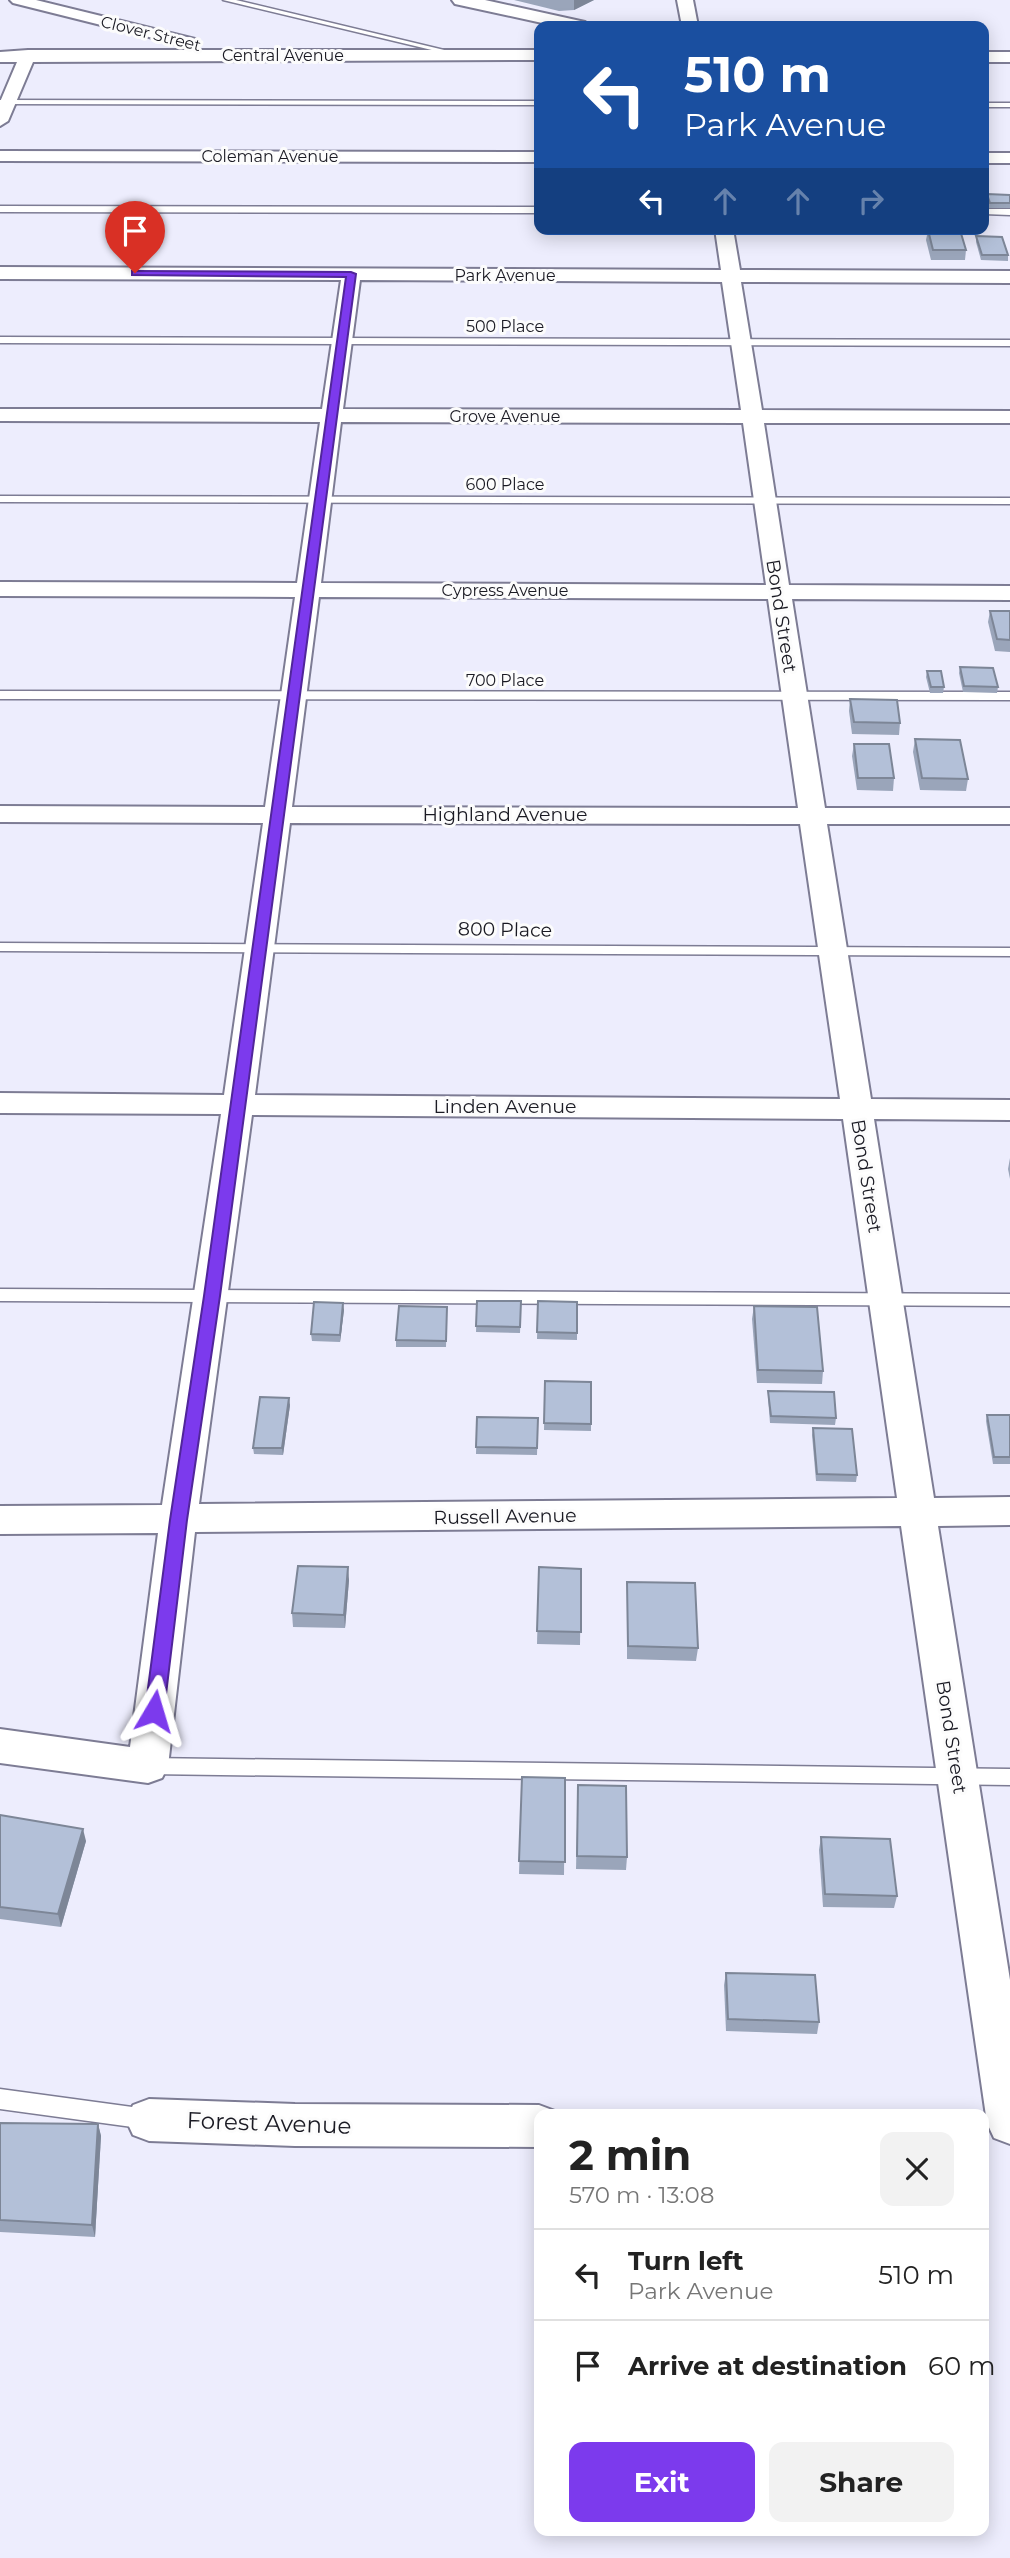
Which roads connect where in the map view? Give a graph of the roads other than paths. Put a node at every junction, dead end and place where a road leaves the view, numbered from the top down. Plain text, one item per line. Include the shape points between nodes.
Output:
1 (18, 0) edge
2 (227, 0) edge
3 (461, 0) edge
4 (685, 0) edge
5 (556, 21) edge
6 (689, 21) edge
7 (0, 52) edge
8 (28, 55) junction
9 (242, 55) junction
10 (461, 55) junction
11 (534, 55) edge
12 (989, 57) edge
13 (1010, 57) edge
14 (4, 102) edge
15 (534, 103) edge
16 (989, 104) edge
17 (1010, 105) edge
18 (0, 121) edge
19 (0, 156) edge
20 (534, 157) edge
21 (989, 158) edge
22 (1010, 158) edge
23 (0, 209) edge
24 (534, 210) edge
25 (989, 212) edge
26 (1010, 212) edge
27 (725, 235) edge
28 (0, 273) edge
29 (351, 274) junction
30 (731, 276) junction
31 (1010, 277) edge
32 (0, 340) edge
33 (342, 341) junction
34 (741, 342) junction
35 (1010, 343) edge
36 (0, 415) edge
37 (332, 416) junction
38 (1010, 416) edge
39 (752, 417) junction
40 (0, 499) edge
41 (320, 500) junction
42 (765, 500) junction
43 (1010, 501) edge
44 (0, 589) edge
45 (308, 590) junction
46 (779, 591) junction
47 (1010, 593) edge
48 (0, 695) edge
49 (294, 696) junction
50 (1010, 696) edge
51 (795, 697) junction
52 (0, 814) edge
53 (278, 814) junction
54 (812, 814) junction
55 (1010, 816) edge
56 (260, 946) junction
57 (0, 947) edge
58 (833, 952) junction
59 (1010, 952) edge
60 (0, 1103) edge
61 (238, 1105) junction
62 (857, 1109) junction
63 (1010, 1110) edge
64 (0, 1295) edge
65 (212, 1296) junction
66 (885, 1300) junction
67 (1010, 1300) edge
68 (918, 1511) junction
69 (1010, 1511) edge
70 (0, 1520) edge
71 (178, 1520) junction
72 (0, 1746) edge
73 (148, 1766) junction
74 (958, 1777) junction
75 (1010, 1777) edge
76 (0, 2099) edge
77 (149, 2120) joint
78 (1010, 2125) edge
79 (534, 2126) edge
80 (989, 2127) edge

1 - 9 street, Clover Street
2 - 10 lane
3 - 5 main road
4 - 6 street
7 - 8 street, Central Avenue
8 - 9 street, Central Avenue
8 - 14 street
9 - 10 street, Central Avenue
10 - 11 street, Central Avenue
12 - 13 main road
14 - 15 lane
14 - 18 street
16 - 17 lane
19 - 20 street, Coleman Avenue
21 - 22 street
23 - 24 lane
25 - 26 lane
27 - 30 street, Bond Street
28 - 29 street, Park Avenue
29 - 30 street, Park Avenue
29 - 33 street
30 - 31 street, Park Avenue
30 - 34 street, Bond Street
32 - 33 lane, 500 Place
33 - 34 lane, 500 Place
33 - 37 street
34 - 35 lane, 500 Place
34 - 39 street, Bond Street
36 - 37 street, Grove Avenue
37 - 39 street, Grove Avenue
37 - 41 street
38 - 39 street, Grove Avenue
39 - 42 street, Bond Street
40 - 41 lane, 600 Place
41 - 42 lane, 600 Place
41 - 45 street
42 - 43 lane, 600 Place
42 - 46 street, Bond Street
44 - 45 street, Cypress Avenue
45 - 46 street, Cypress Avenue
45 - 49 street
46 - 47 street, Cypress Avenue
46 - 51 street, Bond Street
48 - 49 lane, 700 Place
49 - 51 lane, 700 Place
49 - 53 street
50 - 51 lane, 700 Place
51 - 54 street, Bond Street
52 - 53 street, Highland Avenue
53 - 54 street, Highland Avenue
53 - 56 street
54 - 55 street, Highland Avenue
54 - 58 street, Bond Street
56 - 57 lane, 800 Place
56 - 58 lane, 800 Place
56 - 61 street
58 - 59 lane, 800 Place
58 - 62 street, Bond Street
60 - 61 street, Linden Avenue
61 - 62 street, Linden Avenue
61 - 65 street
62 - 63 street, Linden Avenue
62 - 66 street, Bond Street
64 - 65 lane
65 - 66 lane
65 - 71 street
66 - 67 lane
66 - 68 street, Bond Street
68 - 69 street, Russell Avenue
68 - 71 street, Russell Avenue
68 - 74 street, Bond Street
70 - 71 street, Russell Avenue
71 - 73 street
72 - 73 street
73 - 74 lane
74 - 75 lane
74 - 78 street, Bond Street
76 - 77 lane, Forest Avenue
77 - 79 street, Forest Avenue
78 - 80 street

